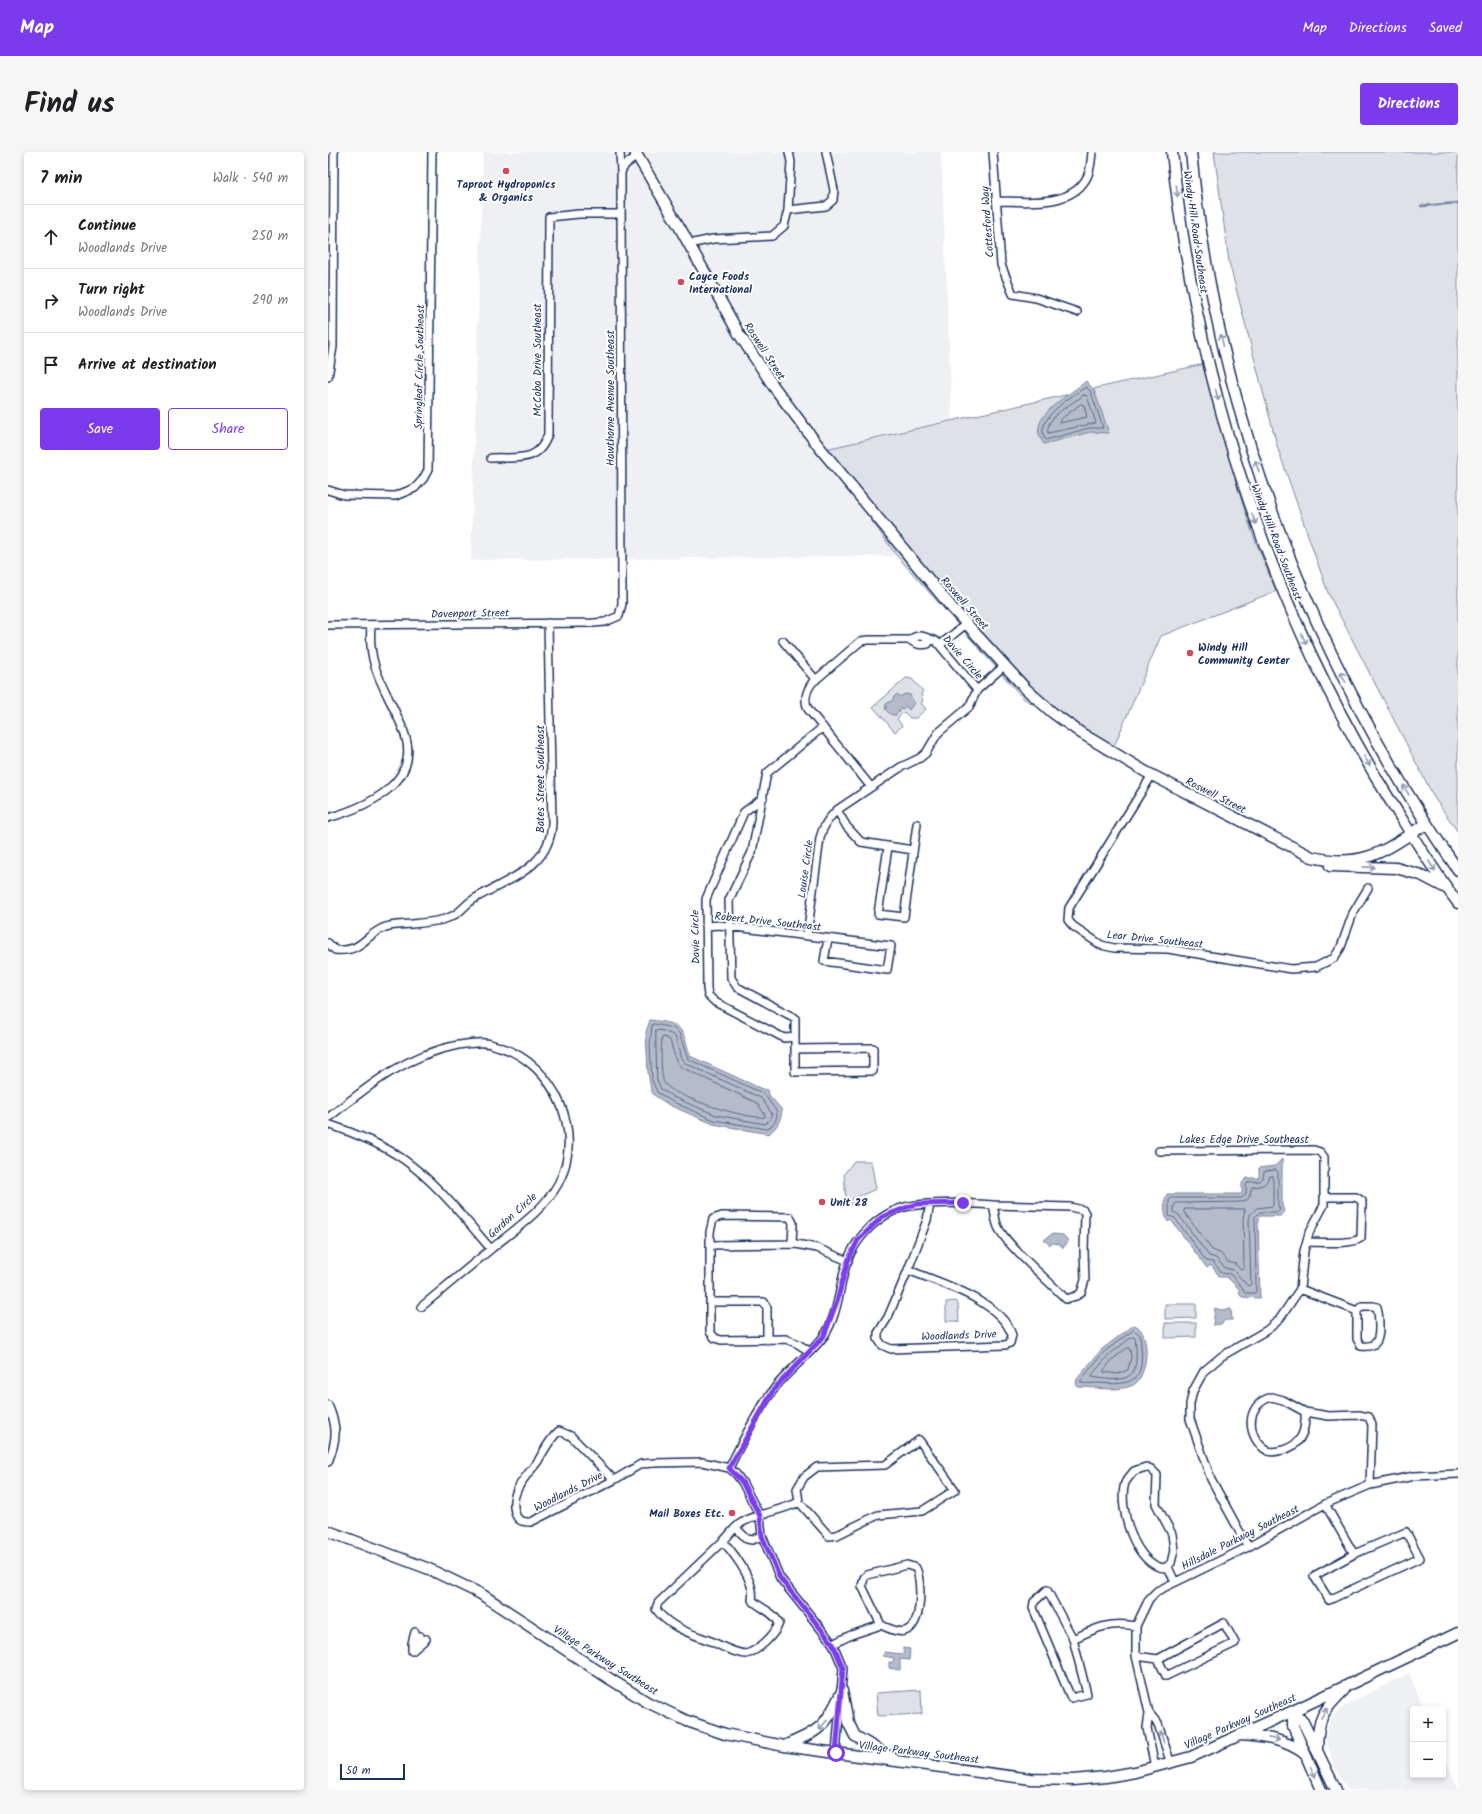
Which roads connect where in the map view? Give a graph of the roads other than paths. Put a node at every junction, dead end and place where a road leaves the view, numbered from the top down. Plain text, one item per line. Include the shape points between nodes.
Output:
1 (334, 152) edge
2 (432, 152) edge
3 (620, 152) edge
4 (789, 152) edge
5 (826, 152) edge
6 (992, 152) edge
7 (1092, 152) edge
8 (1172, 152) edge
9 (1191, 152) edge
10 (636, 154) edge
11 (621, 172) junction
12 (331, 178) edge
13 (997, 201) junction
14 (788, 210) junction
15 (621, 214) junction
16 (689, 244) junction
17 (330, 296) edge
18 (1077, 312) dead end
19 (328, 377) edge
20 (491, 458) dead end
21 (328, 490) edge
22 (613, 620) joint
23 (548, 623) junction
24 (966, 624) junction
25 (328, 625) edge
26 (371, 626) junction
27 (783, 641) dead end
28 (940, 645) junction
29 (1004, 666) junction
30 (816, 680) junction
31 (977, 690) junction
32 (822, 727) junction
33 (1152, 775) junction
34 (871, 787) junction
35 (763, 798) junction
36 (836, 810) junction
37 (328, 818) edge
38 (917, 824) dead end
39 (1426, 824) junction
40 (1411, 833) junction
41 (888, 847) junction
42 (914, 850) junction
43 (1312, 857) junction
44 (1458, 870) edge
45 (1368, 888) dead end
46 (1448, 890) junction
47 (1458, 903) edge
48 (706, 926) junction
49 (730, 927) junction
50 (807, 936) junction
51 (828, 939) junction
52 (328, 943) edge
53 (795, 1038) junction
54 (795, 1049) junction
55 (328, 1118) edge
56 (328, 1124) edge
57 (1159, 1151) dead end
58 (1324, 1197) junction
59 (930, 1204) junction
60 (993, 1205) junction
61 (1307, 1242) junction
62 (792, 1243) junction
63 (711, 1245) junction
64 (491, 1249) junction
65 (848, 1261) junction
66 (908, 1270) junction
67 (1300, 1289) junction
68 (710, 1302) junction
69 (421, 1307) dead end
70 (1357, 1311) junction
71 (767, 1340) junction
72 (809, 1351) junction
73 (328, 1405) edge
74 (1305, 1412) junction
75 (328, 1462) edge
76 (729, 1468) junction
77 (1458, 1474) edge
78 (614, 1480) junction
79 (1370, 1485) junction
80 (799, 1502) junction
81 (1325, 1504) junction
82 (760, 1516) junction
83 (736, 1528) junction
84 (328, 1530) edge
85 (762, 1536) junction
86 (723, 1541) junction
87 (1248, 1547) junction
88 (1354, 1554) junction
89 (1168, 1567) junction
90 (1175, 1582) junction
91 (881, 1625) junction
92 (1136, 1626) junction
93 (1458, 1633) edge
94 (420, 1636) joint
95 (1073, 1639) junction
96 (833, 1644) junction
97 (1136, 1656) junction
98 (1158, 1659) junction
99 (1350, 1684) junction
100 (842, 1691) junction
101 (1293, 1711) junction
102 (1149, 1713) junction
103 (1239, 1735) junction
104 (784, 1746) junction
105 (1317, 1750) junction
106 (836, 1753) junction
107 (1305, 1754) junction
108 (900, 1761) junction
109 (1171, 1764) junction
110 (1155, 1767) junction
111 (1321, 1790) edge
112 (1336, 1790) edge

1 - 12 street
2 - 21 street, Springleaf Circle Southeast via 428,470 415,488 395,496 344,495
3 - 11 street, Hawthorne Avenue Southeast
4 - 14 street via 791,162
5 - 14 street via 834,190 833,200 826,206
6 - 13 street, Cottesford Way
7 - 13 street via 1086,179 1070,194 1046,200
8 -> 40 street, Windy Hill Road Southeast via 1182,232 1200,333 1249,506 1282,591 1327,688 1358,746
39 -> 9 street, Windy Hill Road Southeast via 1361,713 1338,668 1293,566 1266,495 1239,407 1219,326 1199,218
10 - 11 street
10 - 16 street, Roswell Street
11 - 15 street, Hawthorne Avenue Southeast
12 - 17 street
13 - 18 street, Cottesford Way via 1001,265 1013,294 1036,298
14 - 16 street via 784,226 772,236
15 - 20 street, McCoba Drive Southeast via 549,217 548,434 545,444 536,454
15 - 22 street, Hawthorne Avenue Southeast via 622,604 619,616
16 - 24 street, Roswell Street via 739,334 774,387 850,485
17 - 19 street via 333,348
22 - 23 street, Davenport Street via 594,623
23 - 26 street, Davenport Street
23 - 52 street, Bates Street Southeast via 552,836 547,849 524,871 472,900 457,915 432,922 398,923 382,929 347,951 335,950
24 - 28 street
24 - 29 street, Roswell Street
25 - 26 street, Davenport Street
26 - 37 street via 370,642 374,667 404,733 407,758 394,785 384,793 362,807
27 - 30 street
28 - 30 street, Davie Circle via 931,640 928,644 915,644 910,640 868,640 861,642
28 - 31 street, Davie Circle
29 - 31 street
29 - 33 street, Roswell Street via 1052,713 1081,734
30 - 32 street, Davie Circle via 808,690 806,706
31 - 34 street, Louise Circle via 969,707 938,733 926,754
32 - 34 street, Davie Circle
32 - 35 street via 767,773
33 - 43 street, Roswell Street
33 - 45 street, Lear Drive Southeast via 1069,908 1068,920 1073,926 1101,945 1114,948 1168,949 1291,969 1316,967 1334,958 1341,947 1353,913
34 - 36 street, Louise Circle
35 - 48 street, Davie Circle via 744,812 706,899
35 - 49 street via 752,852 729,900
36 - 41 street via 857,840 865,844
36 - 50 street, Louise Circle via 825,823 820,838
38 - 42 street
39 - 40 street, Roswell Street
39 - 44 street, Windy Hill Road Southeast
40 - 43 street, Roswell Street via 1370,857 1337,860
40 -> 46 street, Windy Hill Road Southeast
41 - 42 street
41 - 42 street via 878,914 904,917
43 -> 46 street via 1336,867 1385,867 1407,870
46 - 47 street, Windy Hill Road Southeast
48 - 49 street, Robert Drive Southeast
48 - 53 street, Davie Circle via 707,989 711,998 784,1038
49 - 50 street, Robert Drive Southeast
49 - 53 street via 731,978 737,987 795,1018
50 - 51 street, Robert Drive Southeast
51 - 51 street, Robert Drive Southeast via 891,946 888,970 824,961
53 - 54 street
54 - 54 street via 795,1072 873,1071 873,1048
55 - 64 street, Gordon Circle via 400,1065 458,1045 485,1043 513,1052 535,1066 560,1102 569,1146 565,1168 557,1185 539,1208
56 - 64 street via 362,1136 403,1159 434,1185
57 - 58 street, Lakes Edge Drive Southeast via 1317,1150 1324,1157
58 - 61 street, Lakes Edge Drive Southeast via 1323,1210 1309,1233
58 - 61 street via 1356,1197 1362,1201 1361,1238 1358,1241 1346,1242
59 - 60 street
59 - 65 street via 917,1204 882,1217 858,1240
59 - 66 street, Woodlands Drive via 927,1220
60 - 60 street via 999,1229 1059,1292 1066,1299 1081,1293 1085,1280 1083,1210 1070,1207
61 - 67 street, Lakes Edge Drive Southeast
62 - 63 street
62 - 63 street via 793,1223 790,1217 722,1216 713,1219 710,1224
62 - 65 street via 817,1248
63 - 68 street
64 - 69 street, Gordon Circle
65 - 72 street via 829,1326 824,1336
66 - 66 street, Woodlands Drive via 888,1317 878,1333 882,1346 891,1349 1010,1343 1012,1336 1008,1327 979,1300
67 - 70 street
67 - 87 street, Lakes Edge Drive Southeast via 1279,1320 1268,1330 1222,1356 1204,1371 1193,1391 1190,1404 1190,1419 1211,1479
68 - 71 street via 710,1332 715,1338
68 - 71 street via 764,1302 767,1308
70 - 70 street via 1362,1306 1377,1307 1379,1338 1374,1345 1366,1347 1359,1344
71 - 72 street via 786,1339
72 - 76 street via 774,1389
73 - 75 street via 336,1433
74 - 74 street via 1278,1398 1268,1398 1255,1406 1252,1412 1251,1420 1255,1435 1268,1451 1287,1449 1302,1436
74 - 79 street via 1369,1417 1372,1425
76 - 78 street, Woodlands Drive via 702,1462 642,1464
76 - 82 street via 742,1482
77 - 79 street, Hillsdale Parkway Southeast via 1414,1476
78 - 78 street, Woodlands Drive via 531,1522 521,1521 516,1517 514,1496 524,1478 559,1431 571,1436
79 - 81 street, Hillsdale Parkway Southeast
80 - 80 street via 826,1534 832,1536 878,1515 922,1511 955,1490 919,1440 885,1465 813,1468 797,1489
80 - 82 street via 787,1509
81 - 87 street, Hillsdale Parkway Southeast
81 - 88 street
82 - 83 street
82 - 85 street
83 - 85 street via 747,1539
83 - 86 street
84 - 104 street, Village Parkway Southeast via 429,1569 480,1594 610,1679 680,1718 725,1734
85 - 96 street via 780,1578
86 - 86 street via 658,1603 656,1609 687,1633 746,1654 771,1636 779,1623 773,1613 752,1600 753,1593 739,1559
87 - 90 street, Hillsdale Parkway Southeast
88 - 88 street via 1406,1532 1420,1558 1329,1600 1314,1576
89 - 89 street via 1174,1556 1172,1534 1156,1504 1156,1476 1151,1469 1137,1469 1127,1479 1124,1489 1127,1526 1147,1560 1154,1566
89 - 90 street
90 - 92 street, Hillsdale Parkway Southeast via 1157,1591 1149,1599
91 - 91 street via 862,1586 864,1578 867,1575 907,1565 916,1568 920,1581 919,1607 912,1626 907,1630 898,1631
91 - 96 street
92 - 95 street via 1108,1625
92 - 97 street, Hillsdale Parkway Southeast
93 - 99 street, Village Parkway Southeast
94 - 94 street via 412,1652 412,1643
95 - 95 street via 1087,1694 1071,1698 1033,1608 1034,1602 1047,1590
96 - 100 street via 843,1668
97 - 98 street
97 - 102 street, Hillsdale Parkway Southeast
98 - 98 street via 1224,1623 1235,1643 1166,1676
99 - 101 street, Village Parkway Southeast
105 -> 99 street via 1317,1732 1322,1715
100 -> 104 street via 821,1729
100 - 106 street
100 - 108 street via 848,1722 855,1736
101 - 103 street, Village Parkway Southeast
101 - 105 street via 1303,1722
101 - 107 street via 1293,1726
109 -> 102 street, Hillsdale Parkway Southeast via 1158,1724
102 - 110 street, Hillsdale Parkway Southeast via 1147,1728
103 -> 107 street via 1281,1740
103 - 109 street, Village Parkway Southeast
104 - 106 street, Village Parkway Southeast
105 - 112 street
106 - 108 street, Village Parkway Southeast
107 -> 111 street
108 - 110 street, Village Parkway Southeast via 1045,1780 1095,1778
109 - 110 street, Village Parkway Southeast

